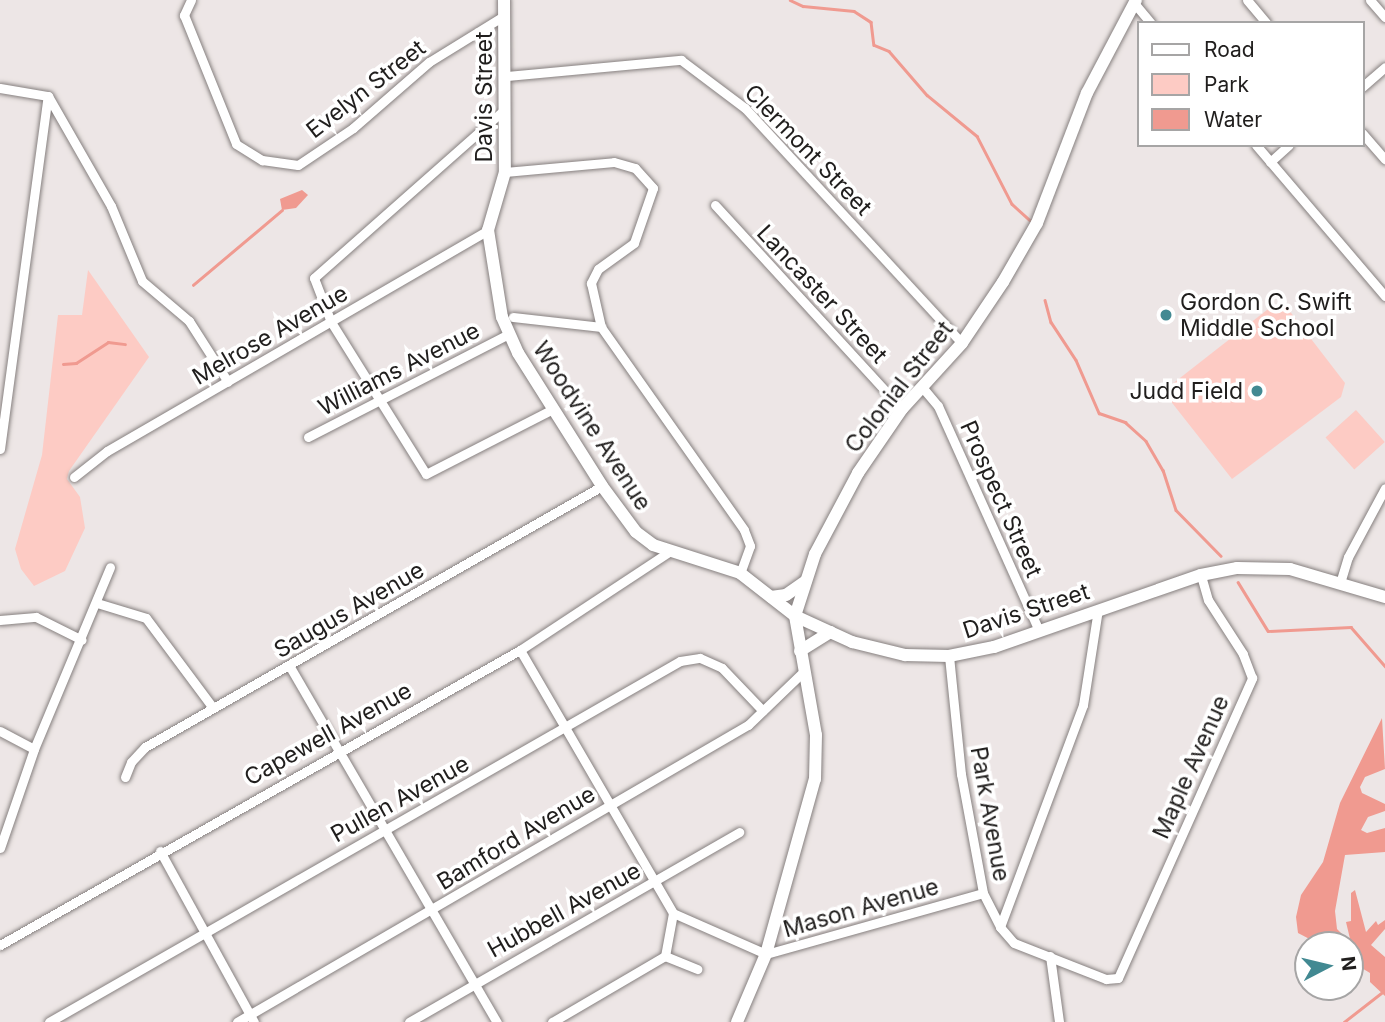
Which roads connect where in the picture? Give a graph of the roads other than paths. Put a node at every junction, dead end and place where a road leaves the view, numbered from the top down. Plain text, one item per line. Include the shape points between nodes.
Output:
1 (191, 0) edge
2 (504, 0) edge
3 (1247, 0) edge
4 (1370, 0) edge
5 (1135, 2) edge
6 (505, 15) junction
7 (1385, 17) edge
8 (1149, 21) edge
9 (1264, 21) edge
10 (1385, 67) edge
11 (507, 76) junction
12 (1364, 85) edge
13 (0, 88) edge
14 (48, 96) junction
15 (507, 107) junction
16 (1364, 135) edge
17 (1258, 147) edge
18 (1287, 147) edge
19 (1385, 159) edge
20 (1270, 162) junction
21 (505, 172) junction
22 (715, 205) dead end
23 (488, 230) junction
24 (1385, 296) edge
25 (508, 317) junction
26 (331, 322) junction
27 (601, 327) junction
28 (508, 334) junction
29 (962, 343) junction
30 (228, 382) junction
31 (922, 387) junction
32 (382, 402) junction
33 (553, 409) junction
34 (902, 409) junction
35 (308, 437) dead end
36 (0, 449) edge
37 (74, 477) dead end
38 (602, 486) junction
39 (1385, 488) edge
40 (670, 551) junction
41 (110, 568) dead end
42 (740, 573) junction
43 (1201, 575) junction
44 (806, 580) junction
45 (1340, 583) junction
46 (771, 597) junction
47 (1385, 597) edge
48 (97, 603) junction
49 (1098, 610) junction
50 (795, 616) junction
51 (0, 620) edge
52 (1039, 631) junction
53 (830, 632) junction
54 (82, 640) junction
55 (520, 650) junction
56 (800, 652) junction
57 (949, 656) junction
58 (290, 667) junction
59 (803, 672) junction
60 (212, 708) junction
61 (763, 711) junction
62 (566, 727) junction
63 (0, 731) edge
64 (34, 749) junction
65 (340, 749) junction
66 (125, 777) dead end
67 (611, 804) junction
68 (388, 828) junction
69 (739, 832) dead end
70 (0, 848) edge
71 (160, 851) junction
72 (652, 883) junction
73 (983, 893) junction
74 (432, 911) junction
75 (673, 913) junction
76 (1000, 927) junction
77 (207, 932) junction
78 (0, 945) edge
79 (765, 954) junction
80 (665, 956) junction
81 (1050, 956) junction
82 (697, 969) dead end
83 (1118, 978) joint
84 (473, 982) junction
85 (252, 1019) edge
86 (49, 1022) edge
87 (237, 1022) edge
88 (409, 1022) edge
89 (497, 1022) edge
90 (552, 1022) edge
91 (737, 1022) edge
92 (1059, 1022) edge

1 - 6 street, Evelyn Street via 184,15 236,144 262,160 298,165 353,128 429,62
2 - 6 main road, Davis Street
3 - 9 street
4 - 7 street
5 - 8 street
5 - 29 main road, Colonial Street via 1087,93 1037,223
6 - 11 main road, Davis Street
10 - 12 street
11 - 15 main road, Davis Street
11 - 29 street, Clermont Street via 681,60 745,108
13 - 14 street
14 - 30 street via 111,206 142,281 190,321
14 - 36 street
15 - 21 main road, Davis Street
15 - 26 street via 314,278
16 - 19 street
17 - 20 street
18 - 20 street
20 - 24 street
21 - 23 main road, Davis Street
21 - 27 street via 614,162 635,168 653,188 634,243 603,264 590,284
22 - 34 street, Lancaster Street
23 - 25 main road, Davis Street
23 - 26 street, Melrose Avenue
25 - 27 street
25 - 28 main road, Woodvine Avenue
26 - 30 street, Melrose Avenue
26 - 32 street
27 - 42 street via 744,530 750,546
28 - 32 street, Williams Avenue
28 - 33 main road, Woodvine Avenue
29 - 31 main road, Colonial Street
30 - 37 street, Melrose Avenue via 107,451
31 - 34 main road, Colonial Street
31 - 52 street, Prospect Street via 937,406
32 - 33 street via 426,474
32 - 35 street, Williams Avenue
33 - 38 main road, Woodvine Avenue
34 - 44 main road, Colonial Street via 858,473
38 - 40 main road, Woodvine Avenue via 636,532
38 - 58 street, Saugus Avenue
39 - 45 street via 1348,557
40 - 42 main road, Woodvine Avenue
40 - 55 street, Capewell Avenue
41 - 48 street
42 - 46 main road, Davis Street
43 - 45 main road, Davis Street via 1237,568 1290,569
43 - 49 main road, Davis Street
43 - 83 street, Maple Avenue via 1208,600 1243,654 1251,678
44 - 46 main road via 786,595
44 - 50 main road, Colonial Street
45 - 47 main road, Davis Street
46 - 50 main road, Davis Street
48 - 54 street
48 - 60 street via 146,618
49 - 52 main road, Davis Street
49 - 76 street via 1083,705
50 - 53 main road, Davis Street
50 - 56 main road, Colonial Street
51 - 54 street via 36,617
52 - 57 main road, Davis Street
53 - 56 main road
53 - 57 main road, Davis Street via 905,655
54 - 64 street
55 - 62 street
55 - 65 street, Capewell Avenue
56 - 59 main road, Colonial Street
57 - 73 street, Park Avenue via 961,774
58 - 60 street, Saugus Avenue
58 - 65 street
59 - 61 street, Bamford Avenue
59 - 79 main road, Colonial Street via 816,735 815,779
60 - 66 street, Saugus Avenue via 145,747
61 - 62 street, Pullen Avenue via 722,668 700,657 680,661
61 - 67 street, Bamford Avenue via 748,725
62 - 67 street
62 - 68 street, Pullen Avenue
63 - 64 street
64 - 70 street
65 - 68 street
65 - 71 street, Capewell Avenue
67 - 72 street
67 - 74 street, Bamford Avenue
68 - 74 street
68 - 77 street, Pullen Avenue
69 - 72 street, Hubbell Avenue
71 - 77 street
71 - 78 street, Capewell Avenue
72 - 75 street
72 - 84 street, Hubbell Avenue
73 - 76 street, Park Avenue
73 - 79 street, Mason Avenue
74 - 84 street
74 - 85 street, Bamford Avenue
75 - 79 street, Mason Avenue
75 - 80 street
76 - 81 street, Park Avenue via 1014,943
77 - 85 street
77 - 86 street, Pullen Avenue
79 - 91 main road, Colonial Street
80 - 82 street
80 - 90 street
81 - 83 street, Park Avenue via 1107,979
81 - 92 street
84 - 88 street, Hubbell Avenue
84 - 89 street
85 - 87 street, Bamford Avenue

